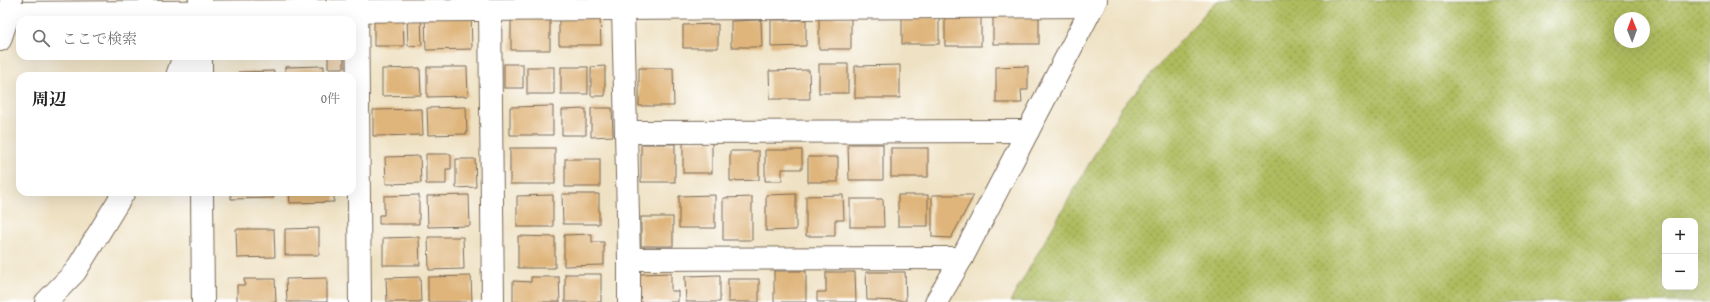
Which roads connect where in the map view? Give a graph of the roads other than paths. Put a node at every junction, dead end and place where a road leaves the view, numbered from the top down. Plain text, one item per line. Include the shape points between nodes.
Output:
1 (1094, 2) edge
2 (820, 4) edge
3 (944, 4) edge
4 (357, 5) edge
5 (7, 8) edge
6 (623, 9) junction
7 (490, 10) junction
8 (200, 13) edge
9 (0, 40) edge
10 (183, 60) edge
11 (201, 60) edge
12 (178, 72) edge
13 (201, 72) edge
14 (1028, 131) junction
15 (626, 132) junction
16 (122, 196) edge
17 (202, 196) edge
18 (962, 258) junction
19 (630, 259) junction
20 (46, 302) edge
21 (203, 302) edge
22 (360, 302) edge
23 (493, 302) edge
24 (629, 302) edge
25 (936, 302) edge

1 - 3 street
1 - 14 street
2 - 3 street
2 - 6 street
4 - 7 street
4 - 8 street
4 - 22 street
5 - 8 street
5 - 9 street
6 - 7 street
6 - 15 street
7 - 23 street
10 - 12 street
11 - 13 street
14 - 15 street
14 - 18 street
15 - 19 street
16 - 20 street via 75,272
17 - 21 street
18 - 19 street
18 - 25 street
19 - 24 street

